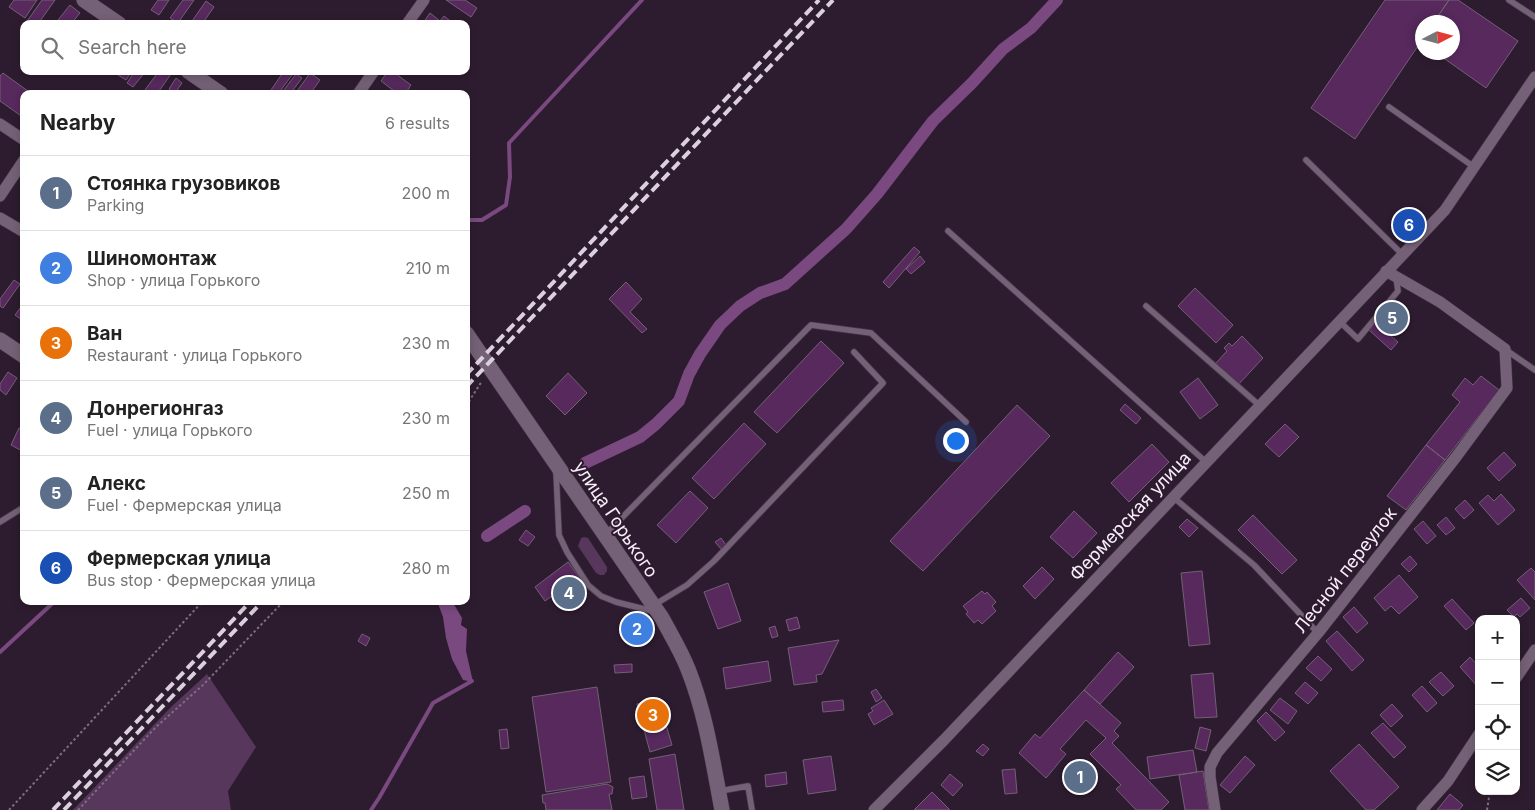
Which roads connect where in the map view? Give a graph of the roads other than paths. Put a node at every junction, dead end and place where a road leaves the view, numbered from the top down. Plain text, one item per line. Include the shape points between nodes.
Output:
1 (84, 0) edge
2 (424, 0) edge
3 (1509, 0) edge
4 (1535, 17) edge
5 (112, 20) edge
6 (410, 20) edge
7 (194, 75) edge
8 (371, 75) edge
9 (1535, 76) edge
10 (215, 90) edge
11 (361, 90) edge
12 (1389, 107) dead end
13 (0, 124) edge
14 (20, 137) edge
15 (1306, 160) dead end
16 (20, 166) edge
17 (1474, 167) junction
18 (0, 196) edge
19 (0, 218) edge
20 (20, 230) edge
21 (948, 231) dead end
22 (1402, 254) junction
23 (1391, 274) junction
24 (1146, 306) dead end
25 (1339, 320) junction
26 (470, 339) edge
27 (0, 340) edge
28 (1505, 349) junction
29 (854, 352) dead end
30 (20, 353) edge
31 (1535, 370) edge
32 (1259, 405) junction
33 (966, 422) dead end
34 (555, 462) junction
35 (1206, 462) junction
36 (1173, 497) junction
37 (20, 510) edge
38 (0, 522) edge
39 (605, 535) junction
40 (655, 609) junction
41 (1318, 634) junction
42 (1535, 650) edge
43 (1520, 672) edge
44 (1475, 740) edge
45 (718, 791) junction
46 (722, 810) edge
47 (752, 810) edge
48 (874, 810) edge
49 (1216, 810) edge
50 (1422, 810) edge

1 - 5 main road
2 - 6 street
3 - 4 lane
7 - 10 main road
8 - 11 street
9 - 17 street, Фермерская улица
12 - 17 lane
13 - 14 street
15 - 22 lane
16 - 18 street
17 - 22 street, Фермерская улица via 1444,210
19 - 20 street
21 - 35 lane
22 - 23 street, Фермерская улица
23 - 25 street, Фермерская улица
23 - 25 lane via 1398,291 1358,339
23 - 28 street via 1440,302
24 - 32 lane
25 - 32 street, Фермерская улица
26 - 34 main road, улица Горького
27 - 30 main road
28 - 31 lane
28 - 41 street, Лесной переулок via 1507,388
29 - 40 lane via 883,383 714,561
32 - 35 street, Фермерская улица
33 - 39 lane via 871,333 811,325
34 - 39 main road, улица Горького
34 - 40 lane via 560,535 588,585 601,596 616,602
35 - 36 street, Фермерская улица
36 - 41 lane via 1254,565
36 - 48 street, Фермерская улица
37 - 38 lane
39 - 40 main road, улица Горького
40 - 45 main road, улица Горького via 678,646 698,697
41 - 49 street, Лесной переулок via 1217,753 1210,767
42 - 43 street
44 - 50 street via 1448,781
45 - 46 main road, улица Горького
45 - 47 lane via 748,786

